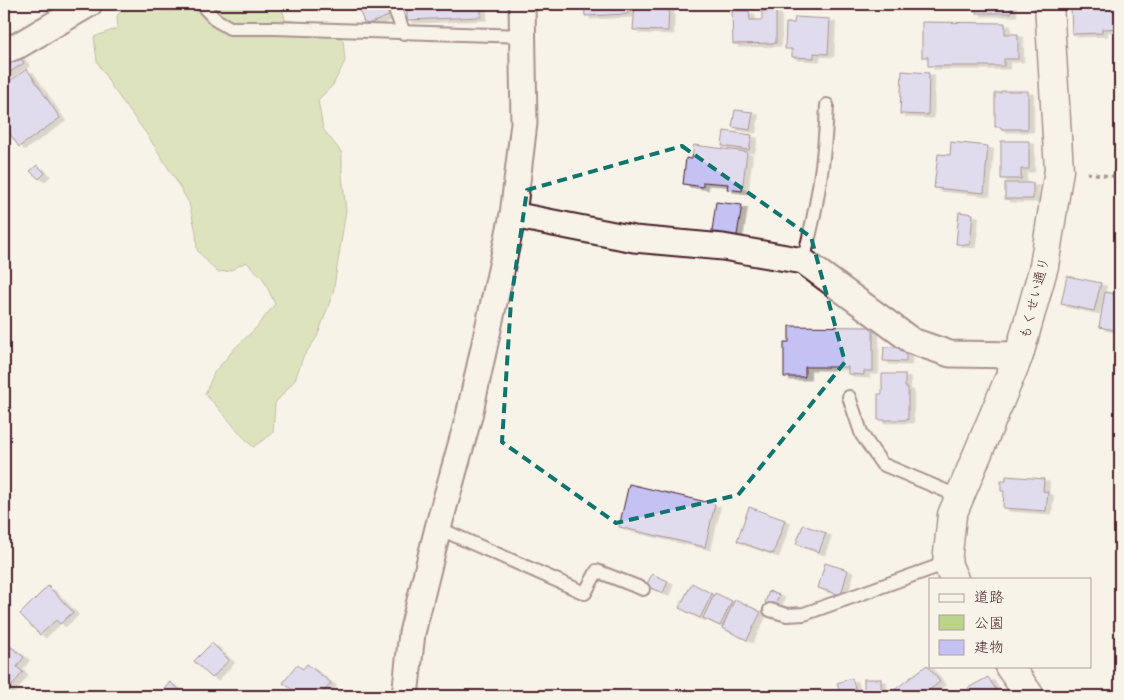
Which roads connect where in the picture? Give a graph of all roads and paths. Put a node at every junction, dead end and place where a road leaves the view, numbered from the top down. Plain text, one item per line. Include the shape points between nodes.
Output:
1 (90, 4) edge
2 (201, 4) edge
3 (393, 4) edge
4 (522, 4) edge
5 (1049, 4) edge
6 (404, 33) junction
7 (524, 36) junction
8 (4, 51) edge
9 (827, 105) dead end
10 (1059, 170) junction
11 (1120, 177) edge
12 (513, 215) junction
13 (803, 261) junction
14 (1020, 355) junction
15 (849, 397) dead end
16 (960, 497) junction
17 (438, 528) junction
18 (951, 571) edge
19 (644, 589) dead end
20 (770, 610) dead end
21 (1010, 668) edge
22 (405, 696) edge
23 (1030, 696) edge

1 - 8 street
2 - 6 lane via 216,20 230,28
3 - 6 lane
4 - 7 street
5 - 10 street, もくせい通り
6 - 7 lane
7 - 12 street via 524,123
9 - 13 lane via 826,141 815,212
10 - 11 path
10 - 14 street, もくせい通り via 1044,266
12 - 13 street via 634,239 723,247
12 - 17 street via 469,416
13 - 14 street via 912,342 950,354
14 - 16 street, もくせい通り
15 - 16 lane via 862,435 882,464
16 - 18 street, もくせい通り via 952,515
17 - 19 lane via 585,593 597,570
17 - 22 street via 412,633
18 - 20 lane via 804,614 787,615
21 - 23 street

